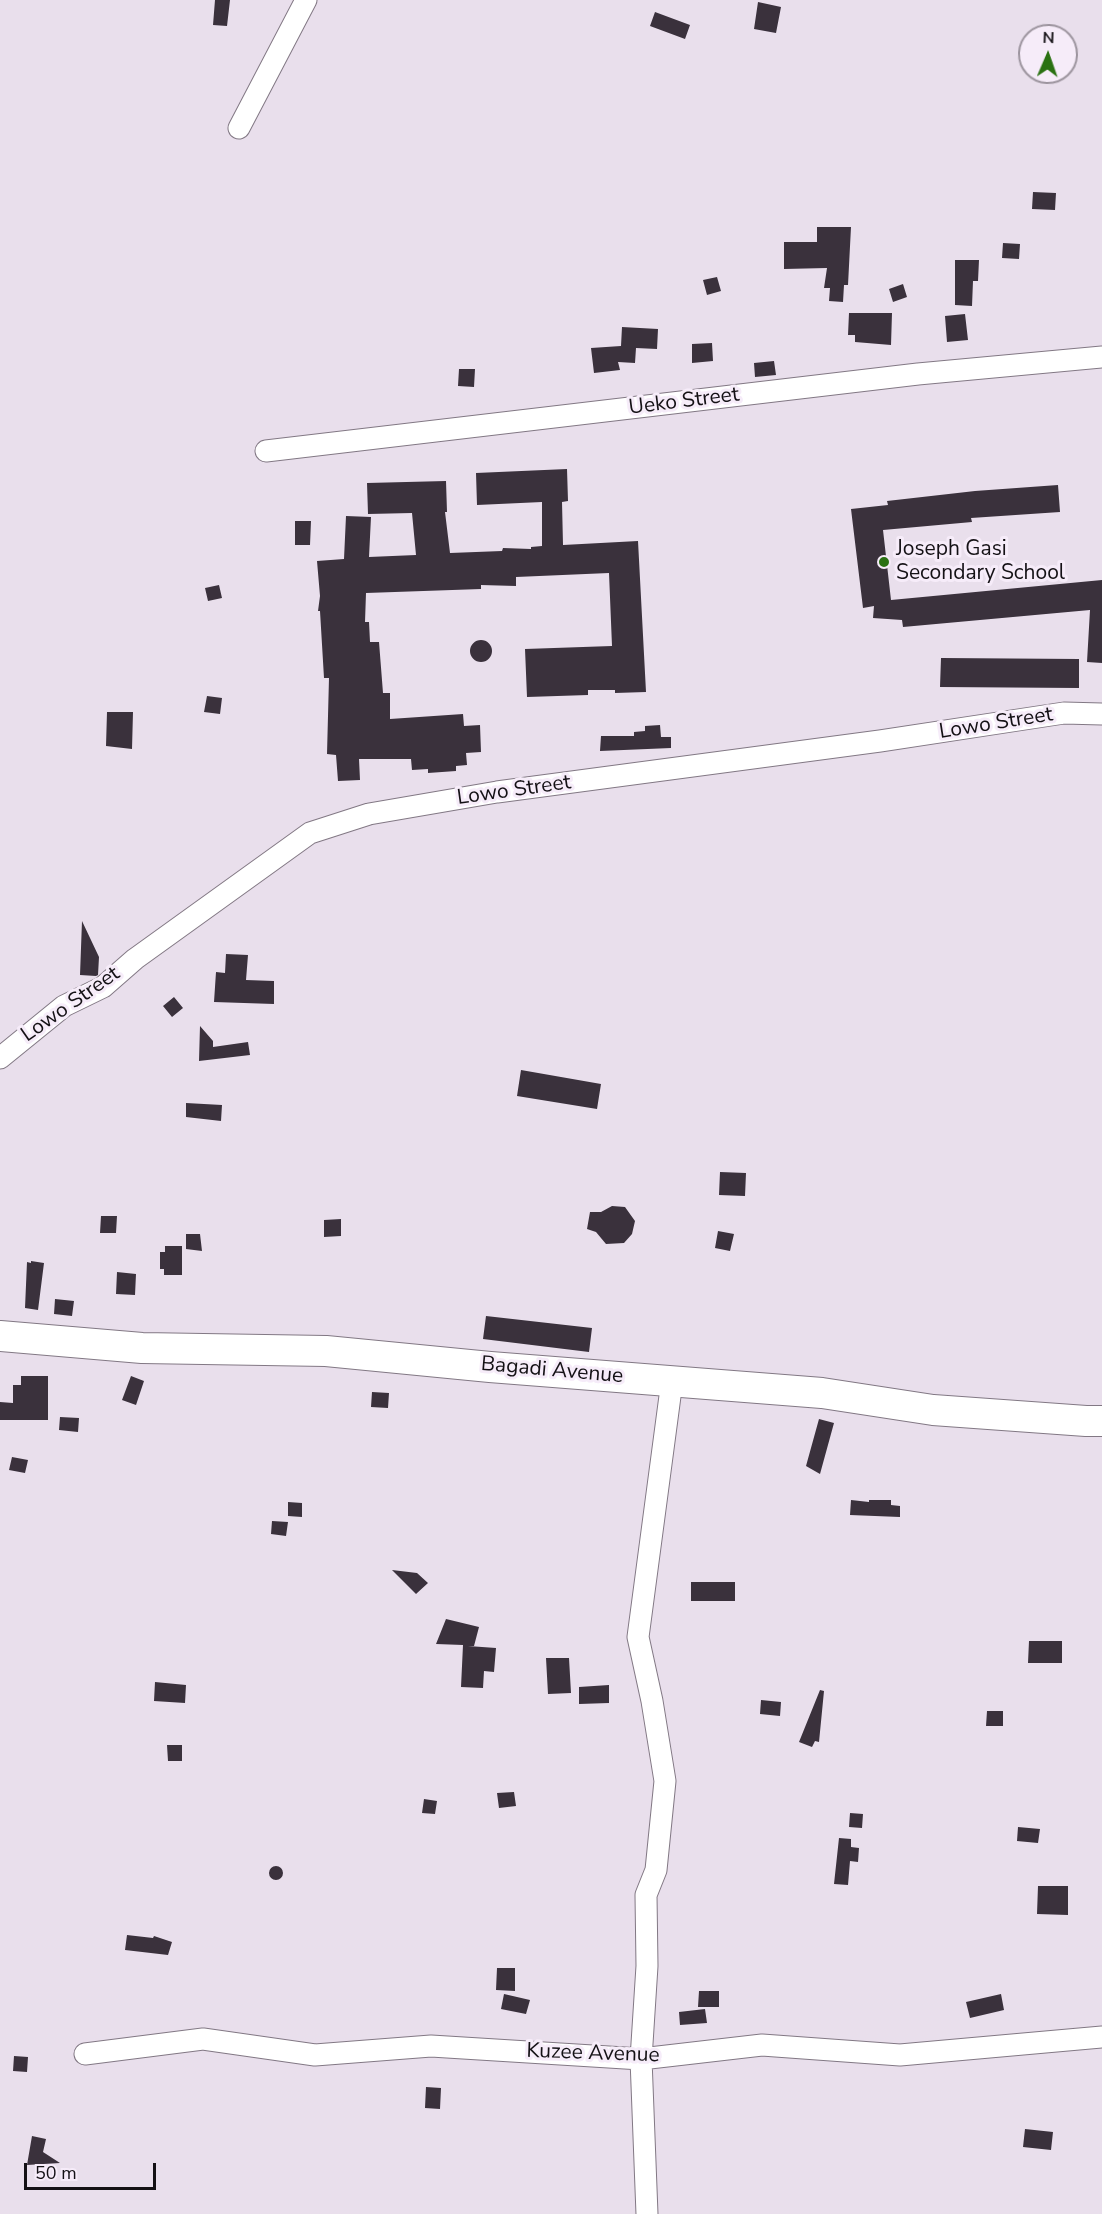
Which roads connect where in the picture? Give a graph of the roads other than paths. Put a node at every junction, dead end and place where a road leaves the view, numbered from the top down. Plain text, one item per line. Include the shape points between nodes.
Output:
1 (306, 0) edge
2 (239, 128) dead end
3 (1102, 357) edge
4 (266, 451) dead end
5 (1102, 714) edge
6 (0, 1058) edge
7 (0, 1336) edge
8 (672, 1381) junction
9 (1102, 1421) edge
10 (1102, 2037) edge
11 (85, 2054) dead end
12 (641, 2059) junction
13 (647, 2214) edge

1 - 2 street
3 - 4 street, Ueko Street via 918,374
5 - 6 street, Lowo Street via 1064,713 497,792 369,814 310,833 135,959 103,987 64,1006
7 - 8 street, Bagadi Avenue via 142,1348 326,1351
8 - 9 street, Bagadi Avenue via 822,1393 933,1410
8 - 12 street via 638,1637 665,1782 656,1870 646,1895 647,1966
10 - 12 street, Kuzee Avenue via 900,2055 762,2045
11 - 12 street, Kuzee Avenue via 204,2039 315,2055 431,2046
12 - 13 street

